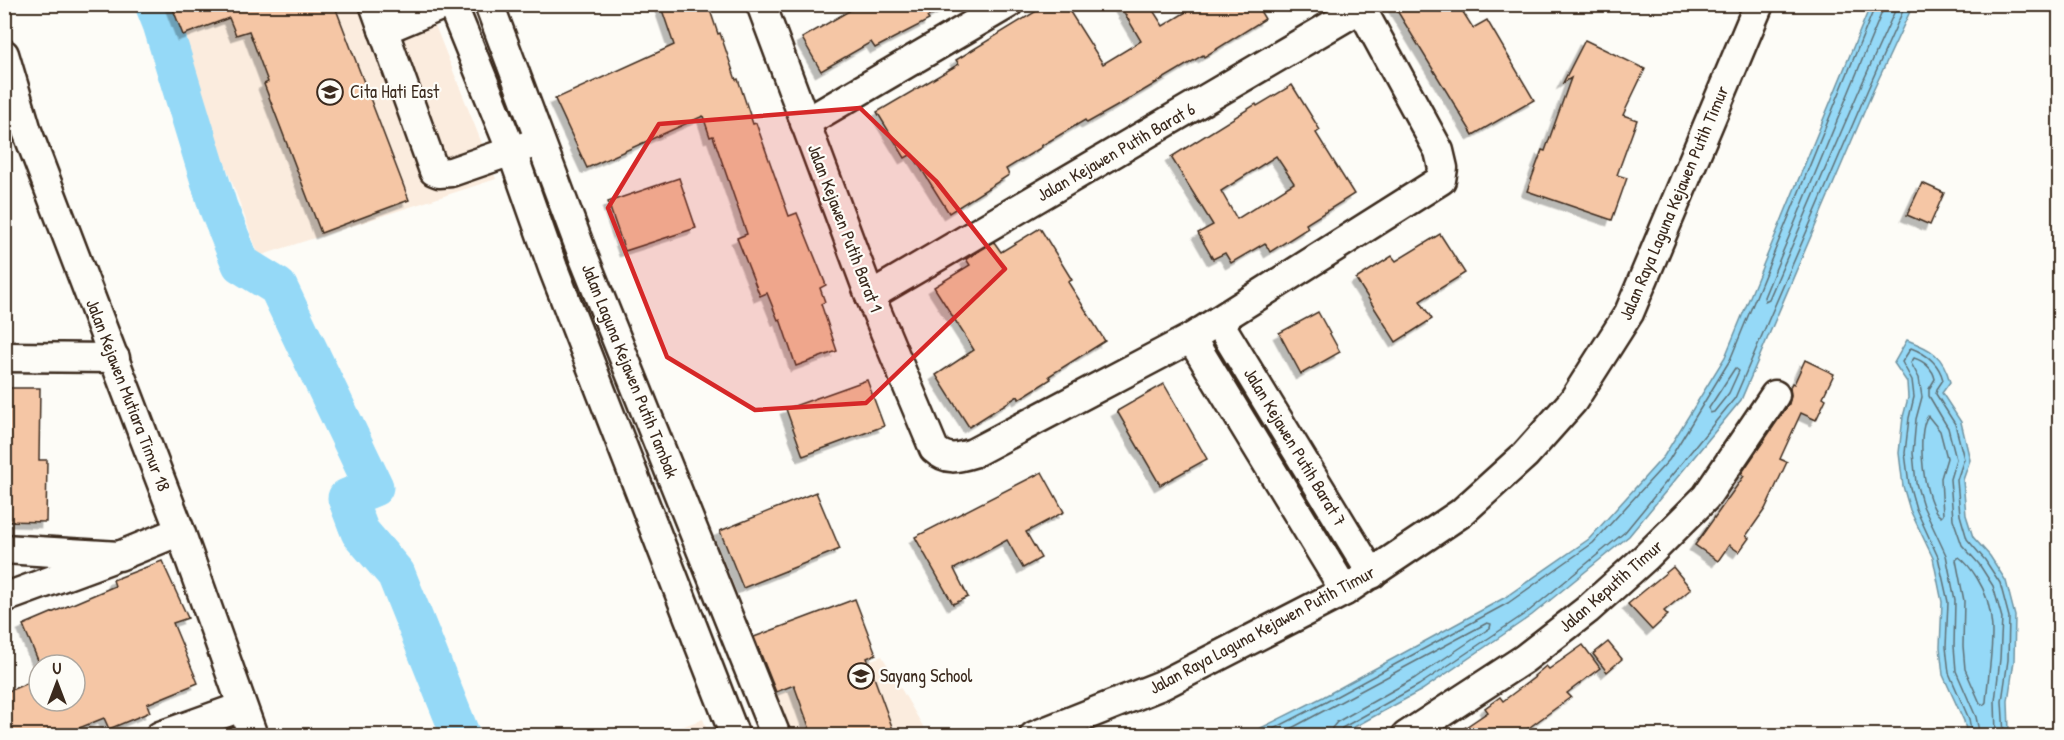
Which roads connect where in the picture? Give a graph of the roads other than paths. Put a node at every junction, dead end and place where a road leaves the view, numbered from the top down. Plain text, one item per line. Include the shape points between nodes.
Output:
1 (445, 4) edge
2 (452, 4) edge
3 (489, 4) edge
4 (761, 4) edge
5 (1008, 4) edge
6 (1759, 4) edge
7 (1360, 6) edge
8 (378, 17) edge
9 (4, 54) edge
10 (516, 75) junction
11 (486, 88) junction
12 (805, 123) junction
13 (16, 131) edge
14 (540, 140) junction
15 (512, 152) junction
16 (870, 296) junction
17 (1218, 321) junction
18 (1191, 338) junction
19 (4, 357) edge
20 (115, 358) junction
21 (1775, 395) dead end
22 (1290, 437) junction
23 (1262, 455) junction
24 (180, 531) junction
25 (4, 549) edge
26 (119, 556) junction
27 (1372, 574) junction
28 (1344, 591) junction
29 (4, 598) edge
30 (241, 707) junction
31 (160, 735) edge
32 (253, 735) edge
33 (735, 735) edge
34 (776, 735) edge
35 (1034, 735) edge
36 (1406, 735) edge

1 - 8 street
2 - 11 street, Jalan Laguna Kejawen Putih Tambak
3 - 10 street, Jalan Laguna Kejawen Putih Tambak
4 - 12 street, Jalan Kejawen Putih Barat 1
5 - 12 street
6 - 27 street, Jalan Raya Laguna Kejawen Putih Timur via 1629,313 1573,401 1525,455 1461,513
7 - 16 street, Jalan Kejawen Putih Barat 6
7 - 17 street via 1439,151 1441,180
8 - 15 street via 434,171 452,172
9 - 13 street, Jalan Kejawen Mutiara Timur 18
10 - 11 street
10 - 14 street, Jalan Laguna Kejawen Putih Tambak
11 - 15 street, Jalan Laguna Kejawen Putih Tambak
12 - 16 street, Jalan Kejawen Putih Barat 1
13 - 20 street, Jalan Kejawen Mutiara Timur 18
14 - 15 street
14 - 34 street, Jalan Laguna Kejawen Putih Tambak
15 - 33 street, Jalan Laguna Kejawen Putih Tambak via 553,268
16 - 18 street, Jalan Kejawen Putih Barat 1 via 934,449 955,459
17 - 18 street
17 - 22 street, Jalan Kejawen Putih Barat 7
18 - 23 street, Jalan Kejawen Putih Barat 7
19 - 20 street
20 - 24 street, Jalan Kejawen Mutiara Timur 18
21 - 36 street, Jalan Keputih Timur via 1706,497 1646,556 1587,610 1524,659
22 - 23 street
22 - 27 street, Jalan Kejawen Putih Barat 7
23 - 28 street, Jalan Kejawen Putih Barat 7
24 - 26 street
24 - 30 street, Jalan Kejawen Mutiara Timur 18
25 - 26 street
26 - 29 street
27 - 28 street, Jalan Raya Laguna Kejawen Putih Timur
28 - 35 street, Jalan Raya Laguna Kejawen Putih Timur via 1162,685
30 - 31 street
30 - 32 street, Jalan Kejawen Mutiara Timur 18

